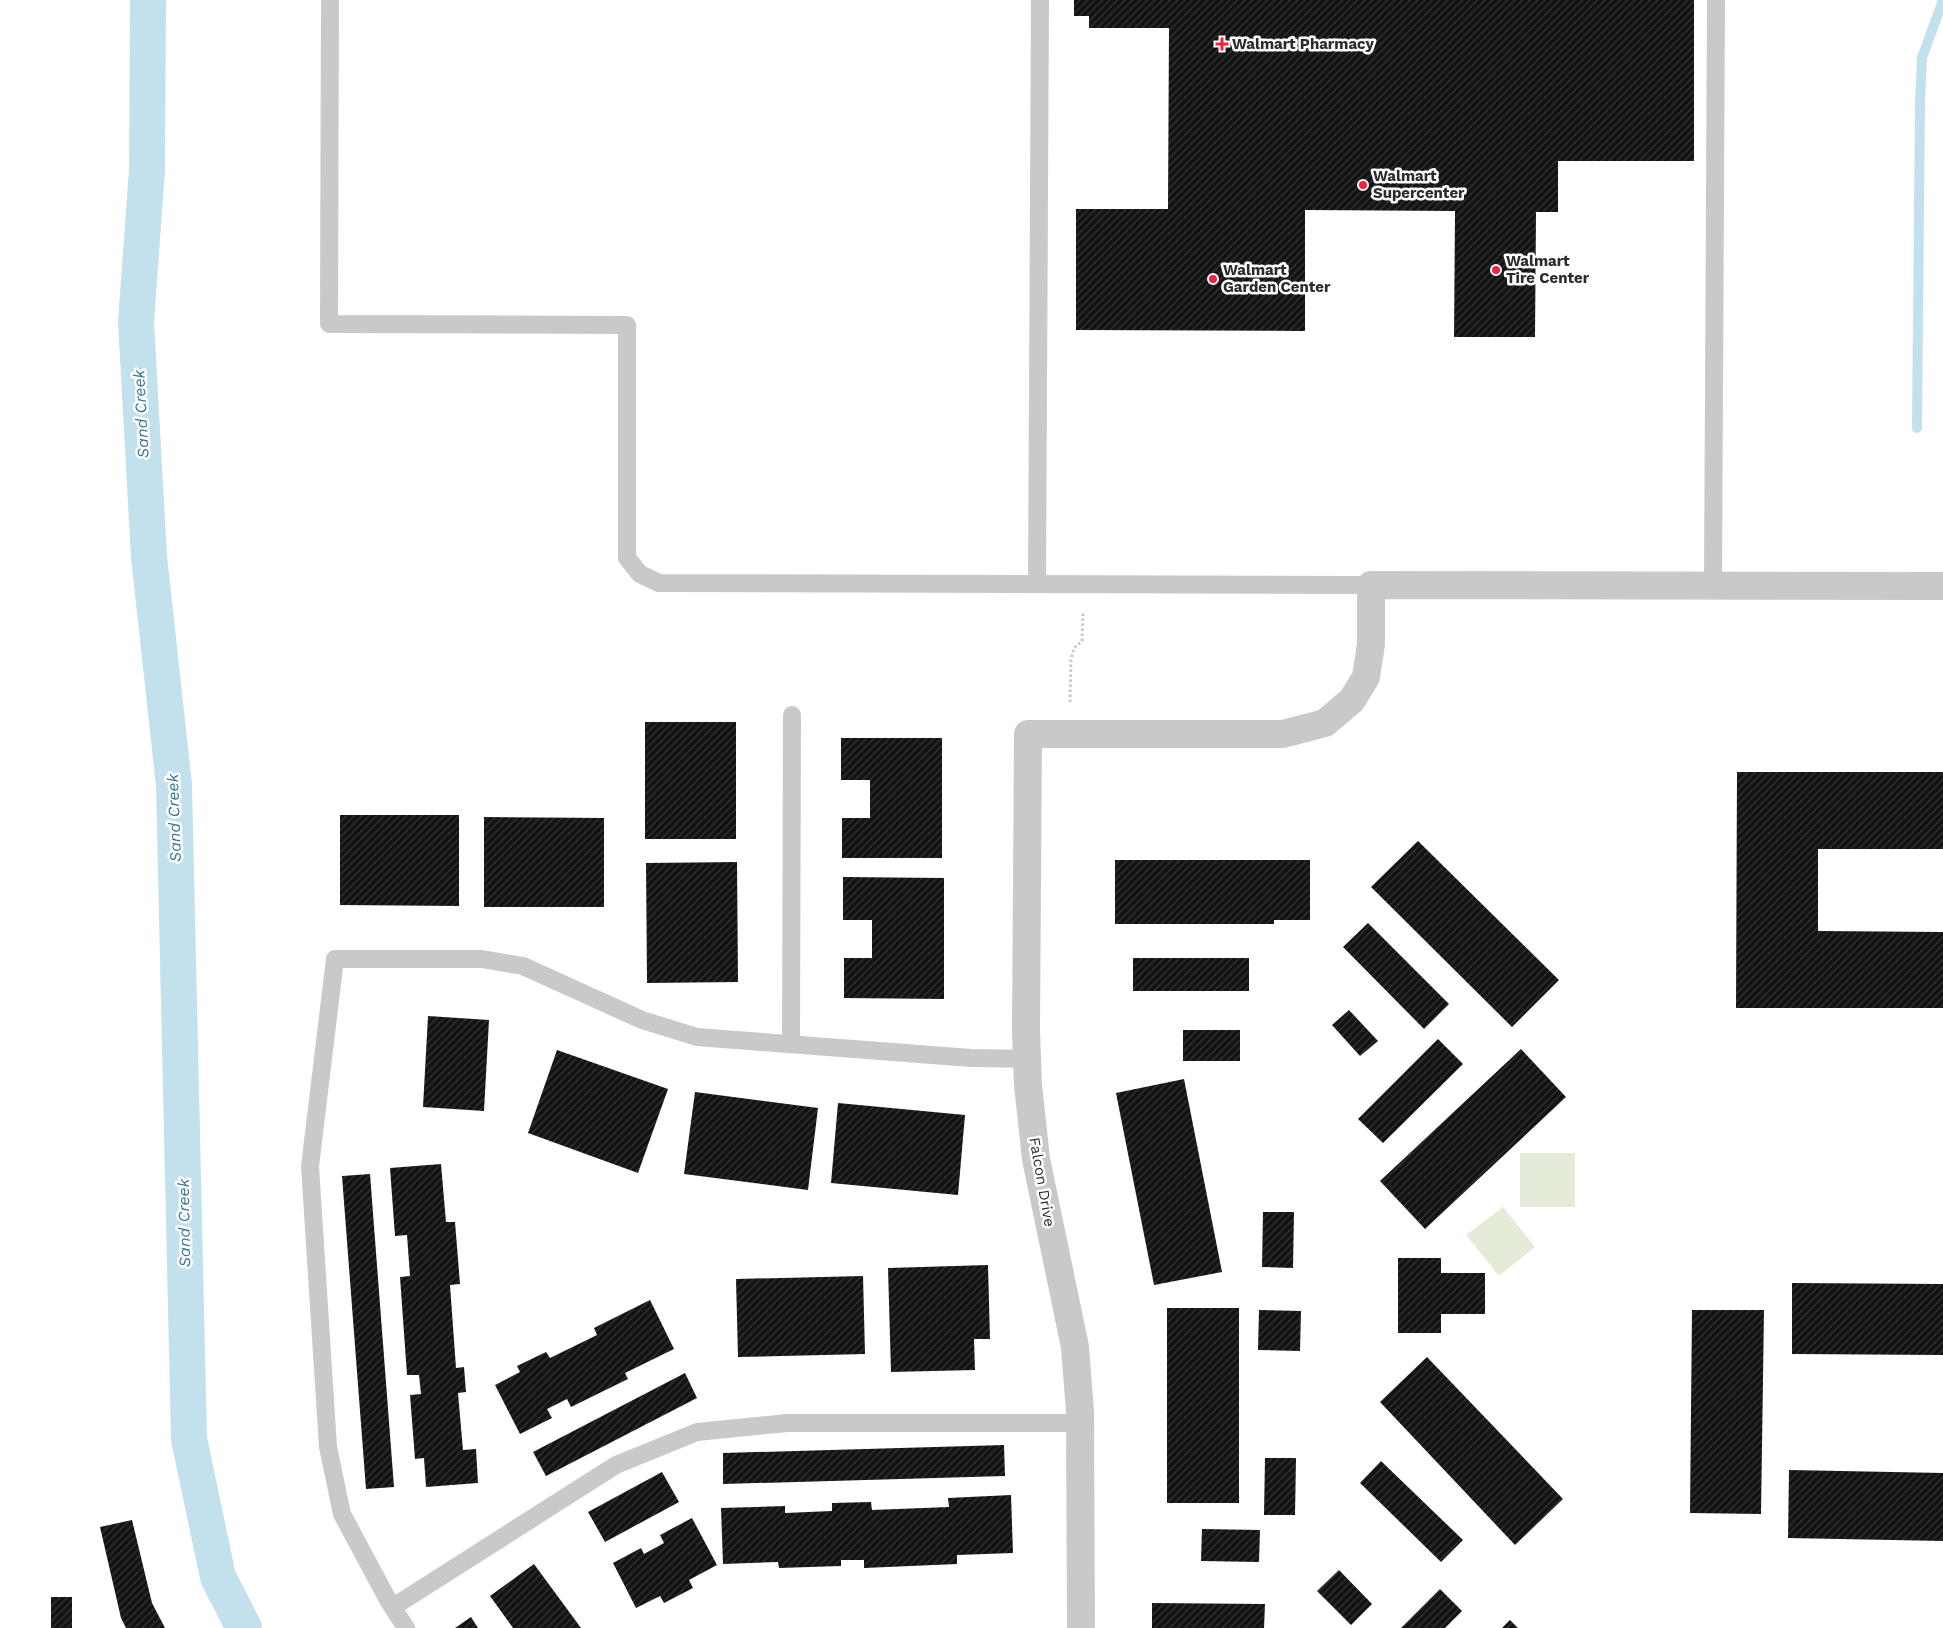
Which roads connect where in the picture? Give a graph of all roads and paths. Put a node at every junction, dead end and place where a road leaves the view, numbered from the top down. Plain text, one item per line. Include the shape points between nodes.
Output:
1 (330, 0) edge
2 (1040, 0) edge
3 (1716, 0) edge
4 (1037, 584) junction
5 (1371, 585) junction
6 (1713, 586) junction
7 (1943, 586) edge
8 (1084, 606) dead end
9 (1070, 707) dead end
10 (792, 715) dead end
11 (791, 1044) junction
12 (1027, 1059) junction
13 (1080, 1423) junction
14 (393, 1607) junction
15 (406, 1628) edge
16 (1081, 1628) edge

1 - 4 lane via 329,324 627,325 627,558 640,574 659,583
2 - 4 lane
3 - 6 lane
4 - 5 lane
5 - 6 street
5 - 12 street, Falcon Drive via 1371,644 1366,677 1352,700 1325,723 1283,734 1028,734
6 - 7 street
8 - 9 path via 1082,640 1074,648 1071,660
10 - 11 lane
11 - 12 lane via 963,1058
11 - 14 lane via 697,1037 642,1020 523,966 482,959 336,959 310,1166 328,1448 342,1514
12 - 13 street, Falcon Drive via 1036,1159 1074,1348
13 - 14 lane via 787,1423 697,1432 616,1465
13 - 16 street, Falcon Drive
14 - 15 lane

